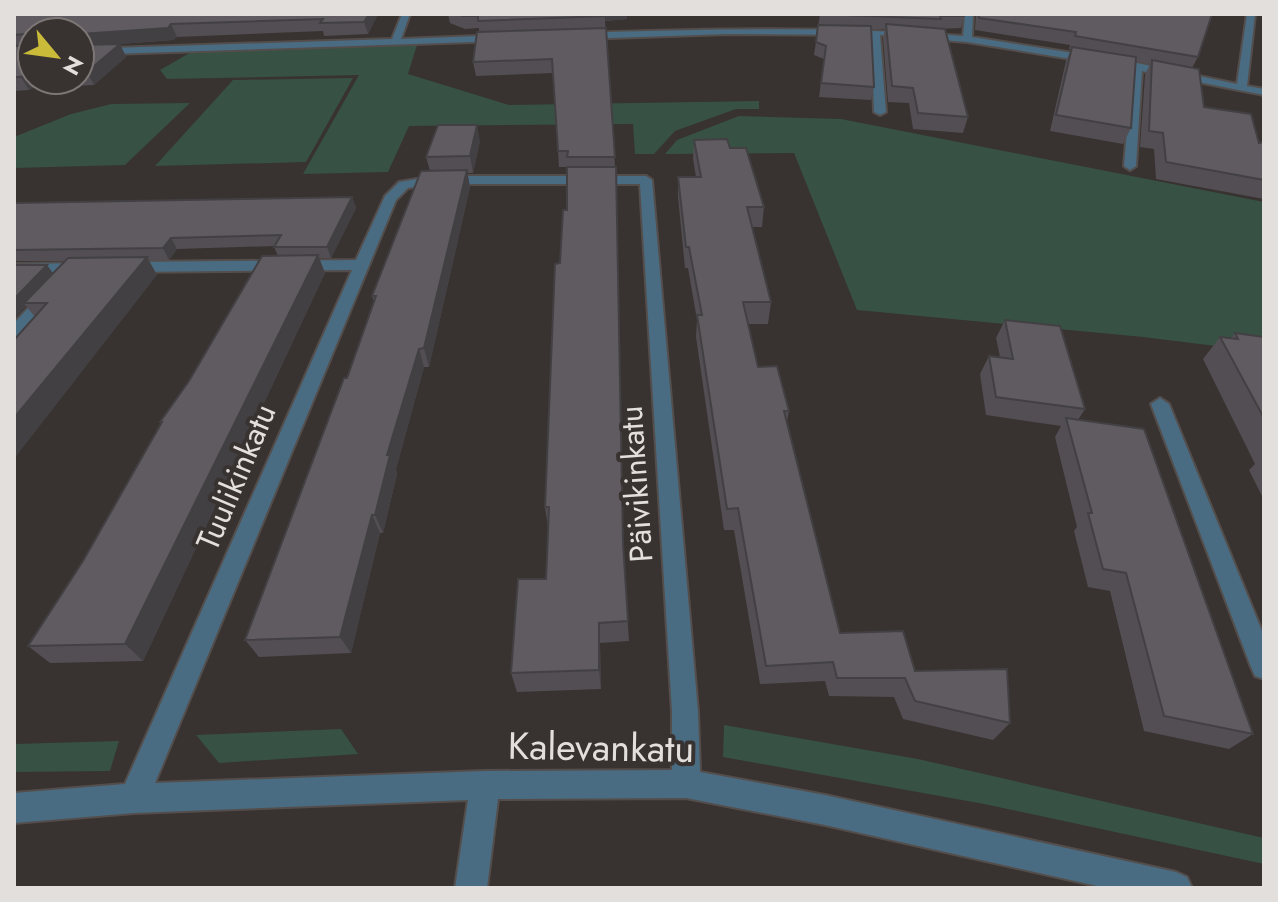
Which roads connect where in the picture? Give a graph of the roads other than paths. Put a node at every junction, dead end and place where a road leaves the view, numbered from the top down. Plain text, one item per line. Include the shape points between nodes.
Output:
1 (406, 14) edge
2 (969, 14) edge
3 (1251, 14) edge
4 (875, 32) junction
5 (571, 36) edge
6 (508, 38) edge
7 (967, 39) junction
8 (396, 41) junction
9 (96, 51) edge
10 (1137, 66) junction
11 (1242, 86) junction
12 (1264, 92) edge
13 (880, 112) dead end
14 (1130, 166) dead end
15 (404, 185) joint
16 (360, 265) junction
17 (75, 268) junction
18 (14, 269) edge
19 (14, 333) edge
20 (1160, 404) dead end
21 (1264, 667) edge
22 (686, 784) junction
23 (485, 785) junction
24 (134, 798) junction
25 (14, 808) edge
26 (471, 888) edge
27 (1172, 888) edge

1 - 8 street
2 - 7 street
3 - 11 street
4 - 5 street via 726,27
4 - 7 street
4 - 13 street
6 - 8 street
7 - 10 street
8 - 9 street
10 - 11 street
10 - 14 street
11 - 12 street
15 - 16 street, Tuulikinkatu via 390,199
15 - 22 street, Päivikinkatu via 435,180 646,180
16 - 17 street
16 - 24 street, Tuulikinkatu
17 - 18 street
17 - 19 street
20 - 21 street
22 - 23 street, Kalevankatu
22 - 27 street, Kalevankatu
23 - 24 street, Kalevankatu
23 - 26 street
24 - 25 street, Kalevankatu

